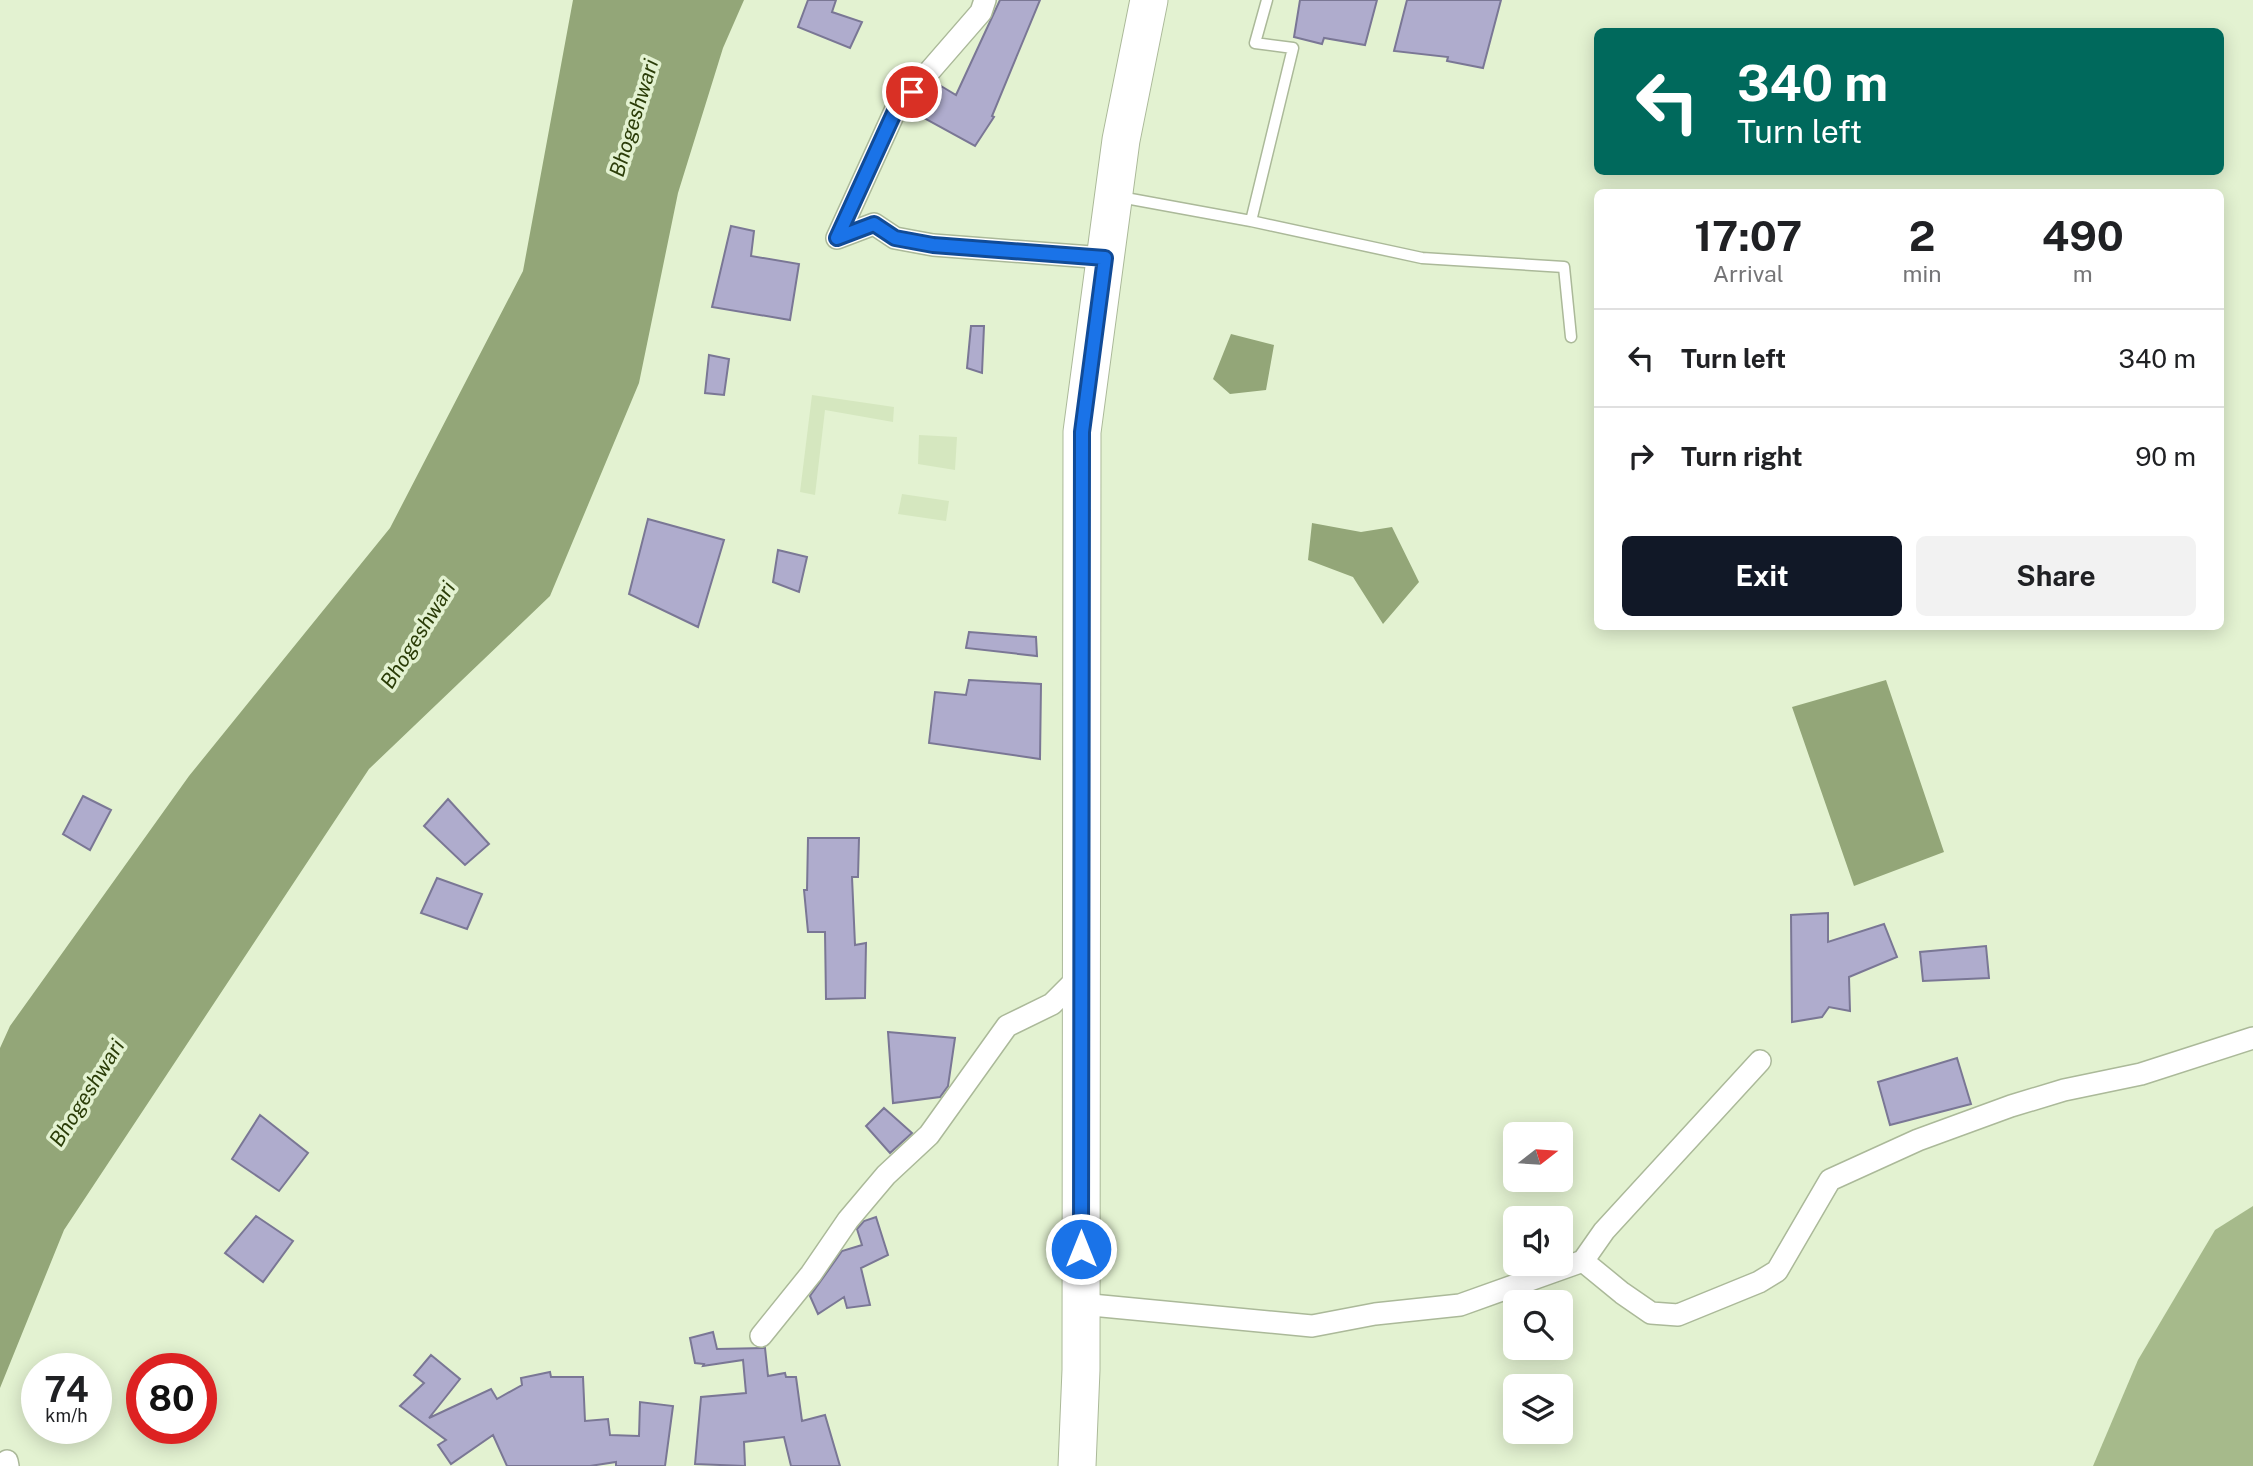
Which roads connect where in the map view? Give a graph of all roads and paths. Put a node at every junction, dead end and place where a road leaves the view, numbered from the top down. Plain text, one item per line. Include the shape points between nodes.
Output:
1 (985, 0) edge
2 (1149, 0) edge
3 (1267, 0) edge
4 (1114, 195) junction
5 (1251, 222) junction
6 (1105, 258) junction
7 (1571, 337) dead end
8 (1081, 975) junction
9 (2253, 1038) edge
10 (1760, 1061) dead end
11 (1583, 1261) junction
12 (1081, 1304) junction
13 (761, 1336) dead end
14 (1077, 1466) edge

1 - 6 street via 981,12 895,111 837,238 874,224 895,238 933,245
2 - 4 highway
3 - 5 lane via 1255,44 1293,48
4 - 5 lane
4 - 6 highway
5 - 7 lane via 1422,258 1564,267
6 - 8 highway via 1082,432
8 - 12 highway
8 - 13 street via 1052,1004 1007,1026 929,1135 886,1175 848,1220
9 - 11 street via 2141,1074 2011,1106 1918,1140 1830,1180 1777,1271 1678,1315 1651,1313
10 - 11 street via 1604,1231
11 - 12 street via 1460,1305 1312,1326
12 - 14 highway

